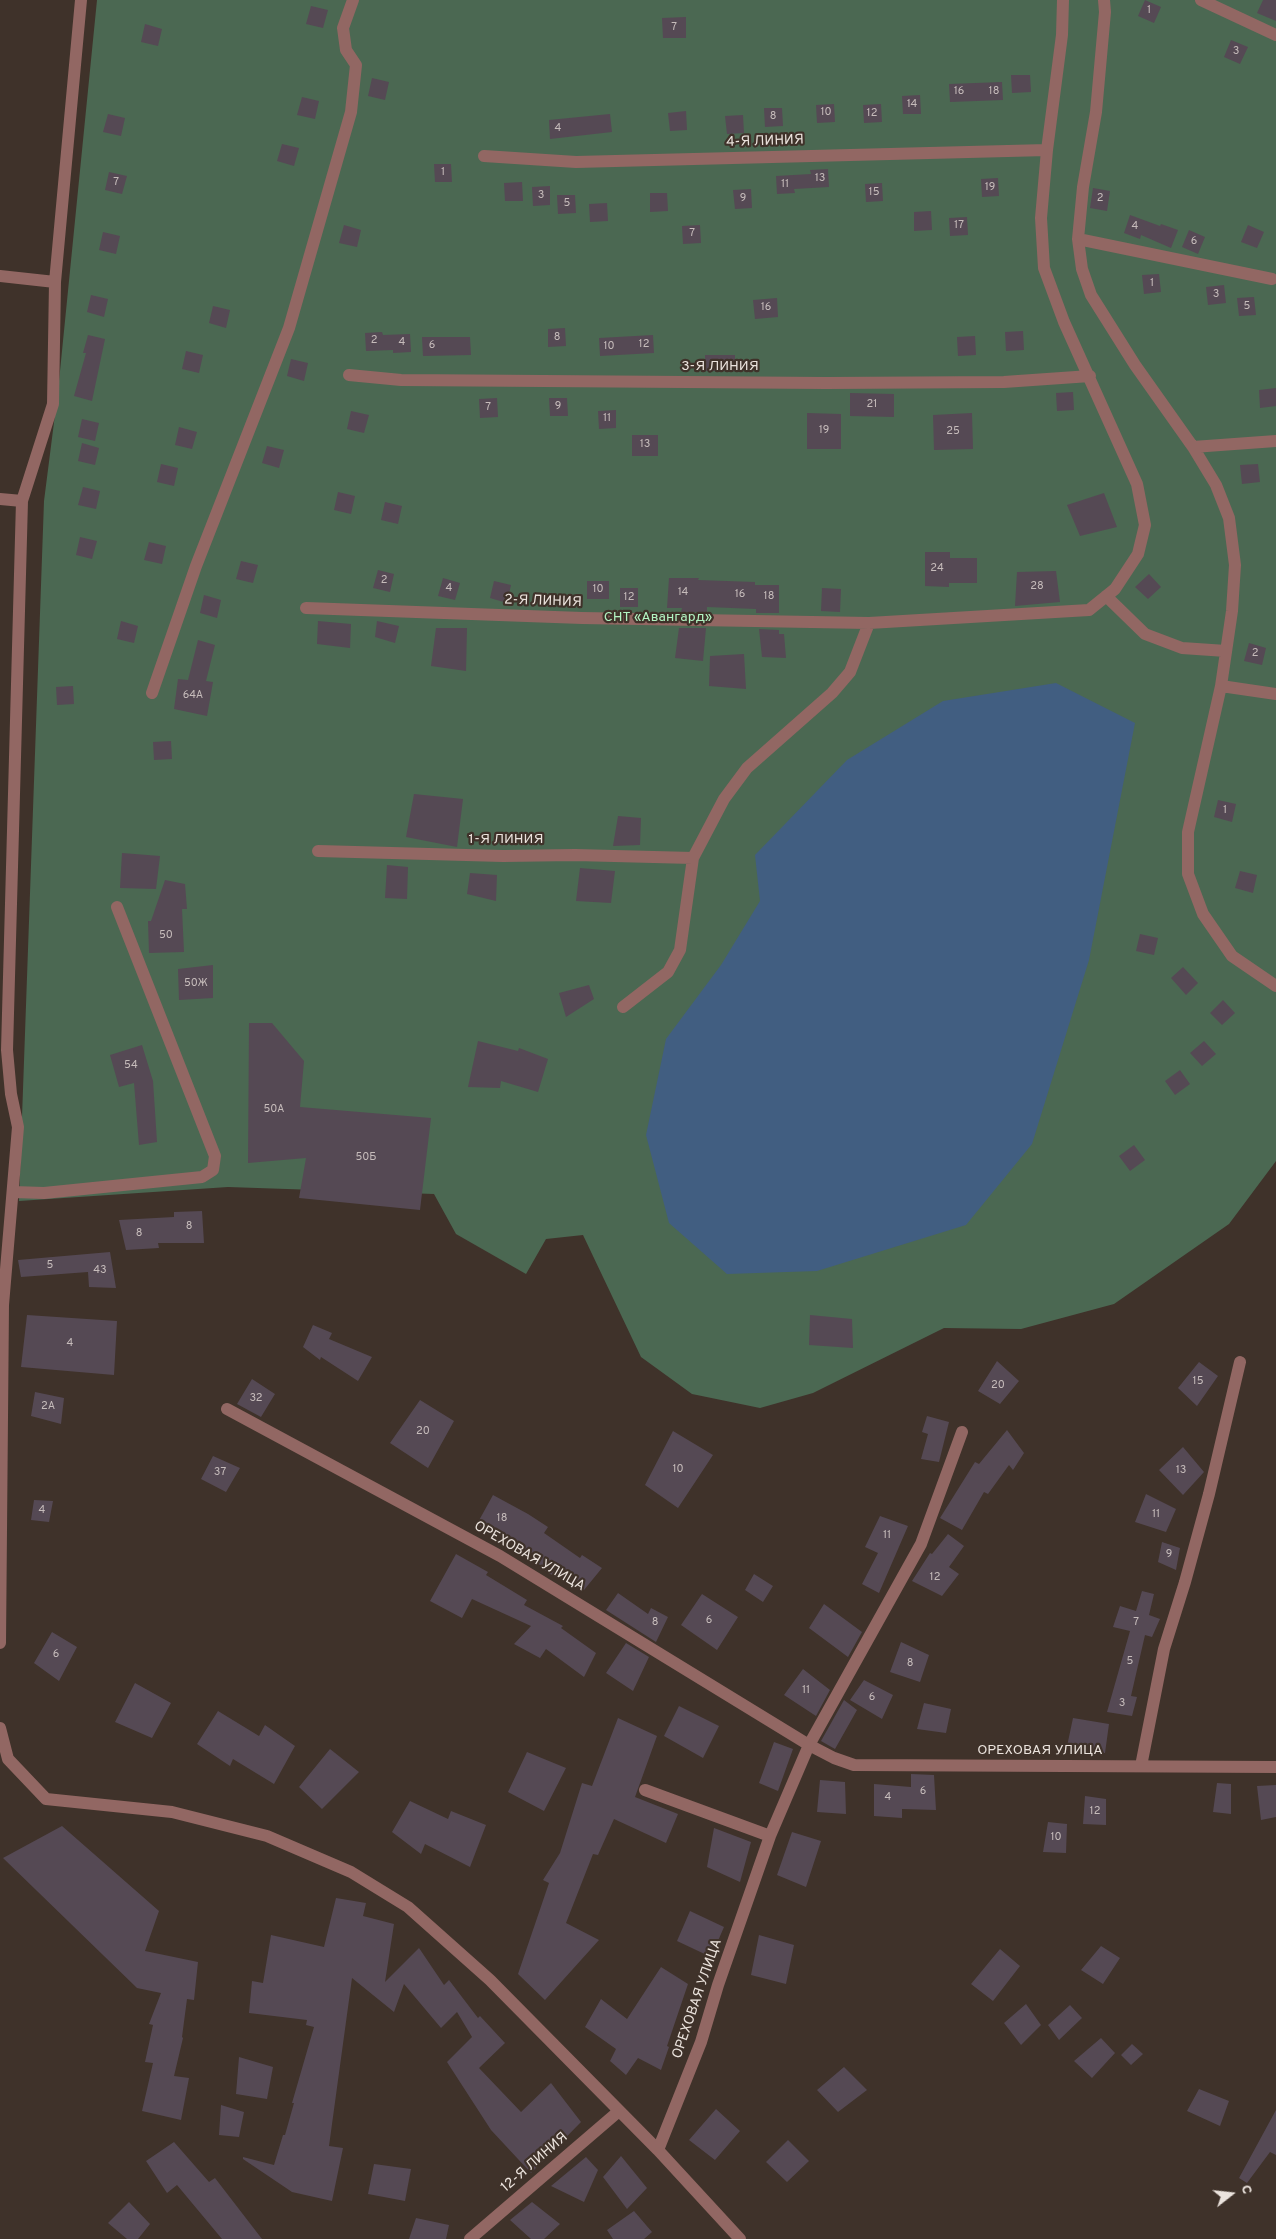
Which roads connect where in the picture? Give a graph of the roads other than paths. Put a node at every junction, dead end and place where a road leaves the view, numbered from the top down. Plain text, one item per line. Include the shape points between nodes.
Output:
1 (81, 0) edge
2 (353, 0) edge
3 (1064, 0) edge
4 (1104, 0) edge
5 (1201, 0) edge
6 (1276, 35) edge
7 (1047, 150) junction
8 (484, 156) dead end
9 (1078, 238) junction
10 (0, 276) edge
11 (1272, 279) dead end
12 (55, 282) junction
13 (349, 375) dead end
14 (1090, 376) junction
15 (1276, 441) edge
16 (1193, 447) junction
17 (0, 499) edge
18 (22, 501) junction
19 (1106, 596) junction
20 (306, 608) dead end
21 (869, 623) junction
22 (1226, 651) junction
23 (1221, 686) junction
24 (152, 693) dead end
25 (1276, 694) edge
26 (318, 851) dead end
27 (693, 858) junction
28 (117, 908) dead end
29 (1276, 986) edge
30 (623, 1007) dead end
31 (13, 1192) junction
32 (1240, 1362) dead end
33 (227, 1409) dead end
34 (962, 1432) dead end
35 (0, 1643) edge
36 (0, 1728) edge
37 (809, 1745) junction
38 (1141, 1766) junction
39 (1276, 1767) edge
40 (645, 1790) dead end
41 (770, 1836) junction
42 (619, 2111) junction
43 (658, 2150) junction
44 (470, 2239) edge
45 (740, 2239) edge

1 - 12 street
2 - 24 street via 343,28 346,50 356,65 351,112 289,328 196,566
3 - 7 street, 2-Я ЛИНИЯ
4 - 9 street via 1096,112
5 - 6 street
7 - 8 street, 4-Я ЛИНИЯ via 576,162
7 - 14 street, 2-Я ЛИНИЯ via 1041,218 1044,268 1064,322
9 - 11 street
9 - 16 street via 1082,268 1091,296
10 - 12 street
12 - 18 street via 53,404
13 - 14 street, 3-Я ЛИНИЯ via 401,380 816,383 1004,382
14 - 19 street, 2-Я ЛИНИЯ via 1138,484 1145,525 1138,554 1115,590
15 - 16 street
16 - 22 street via 1216,485 1228,518 1235,565
17 - 18 street
18 - 31 street via 7,1050 18,1127
19 - 21 street, 2-Я ЛИНИЯ via 1088,610
19 - 22 street via 1146,634 1182,648
20 - 21 street, 2-Я ЛИНИЯ via 582,618
21 - 27 street via 850,672 832,693 747,768 724,799
22 - 23 street
23 - 25 street
23 - 29 street via 1188,832 1188,874 1203,914 1232,956
26 - 27 street, 1-Я ЛИНИЯ
27 - 30 street via 680,950 668,972
28 - 31 street via 215,1156 213,1170 202,1177 44,1193
31 - 35 street via 3,1305
32 - 38 street via 1209,1494 1164,1649
33 - 37 street, ОРЕХОВАЯ УЛИЦА via 500,1556
34 - 37 street via 921,1544
36 - 42 street via 8,1759 46,1799 172,1812 267,1836 351,1872 408,1907 490,1980
37 - 38 street, ОРЕХОВАЯ УЛИЦА via 854,1765
37 - 41 street, ОРЕХОВАЯ УЛИЦА
38 - 39 street, ОРЕХОВАЯ УЛИЦА
40 - 41 street
41 - 43 street, ОРЕХОВАЯ УЛИЦА via 701,2042
42 - 43 street
42 - 44 street, 12-Я ЛИНИЯ
43 - 45 street

